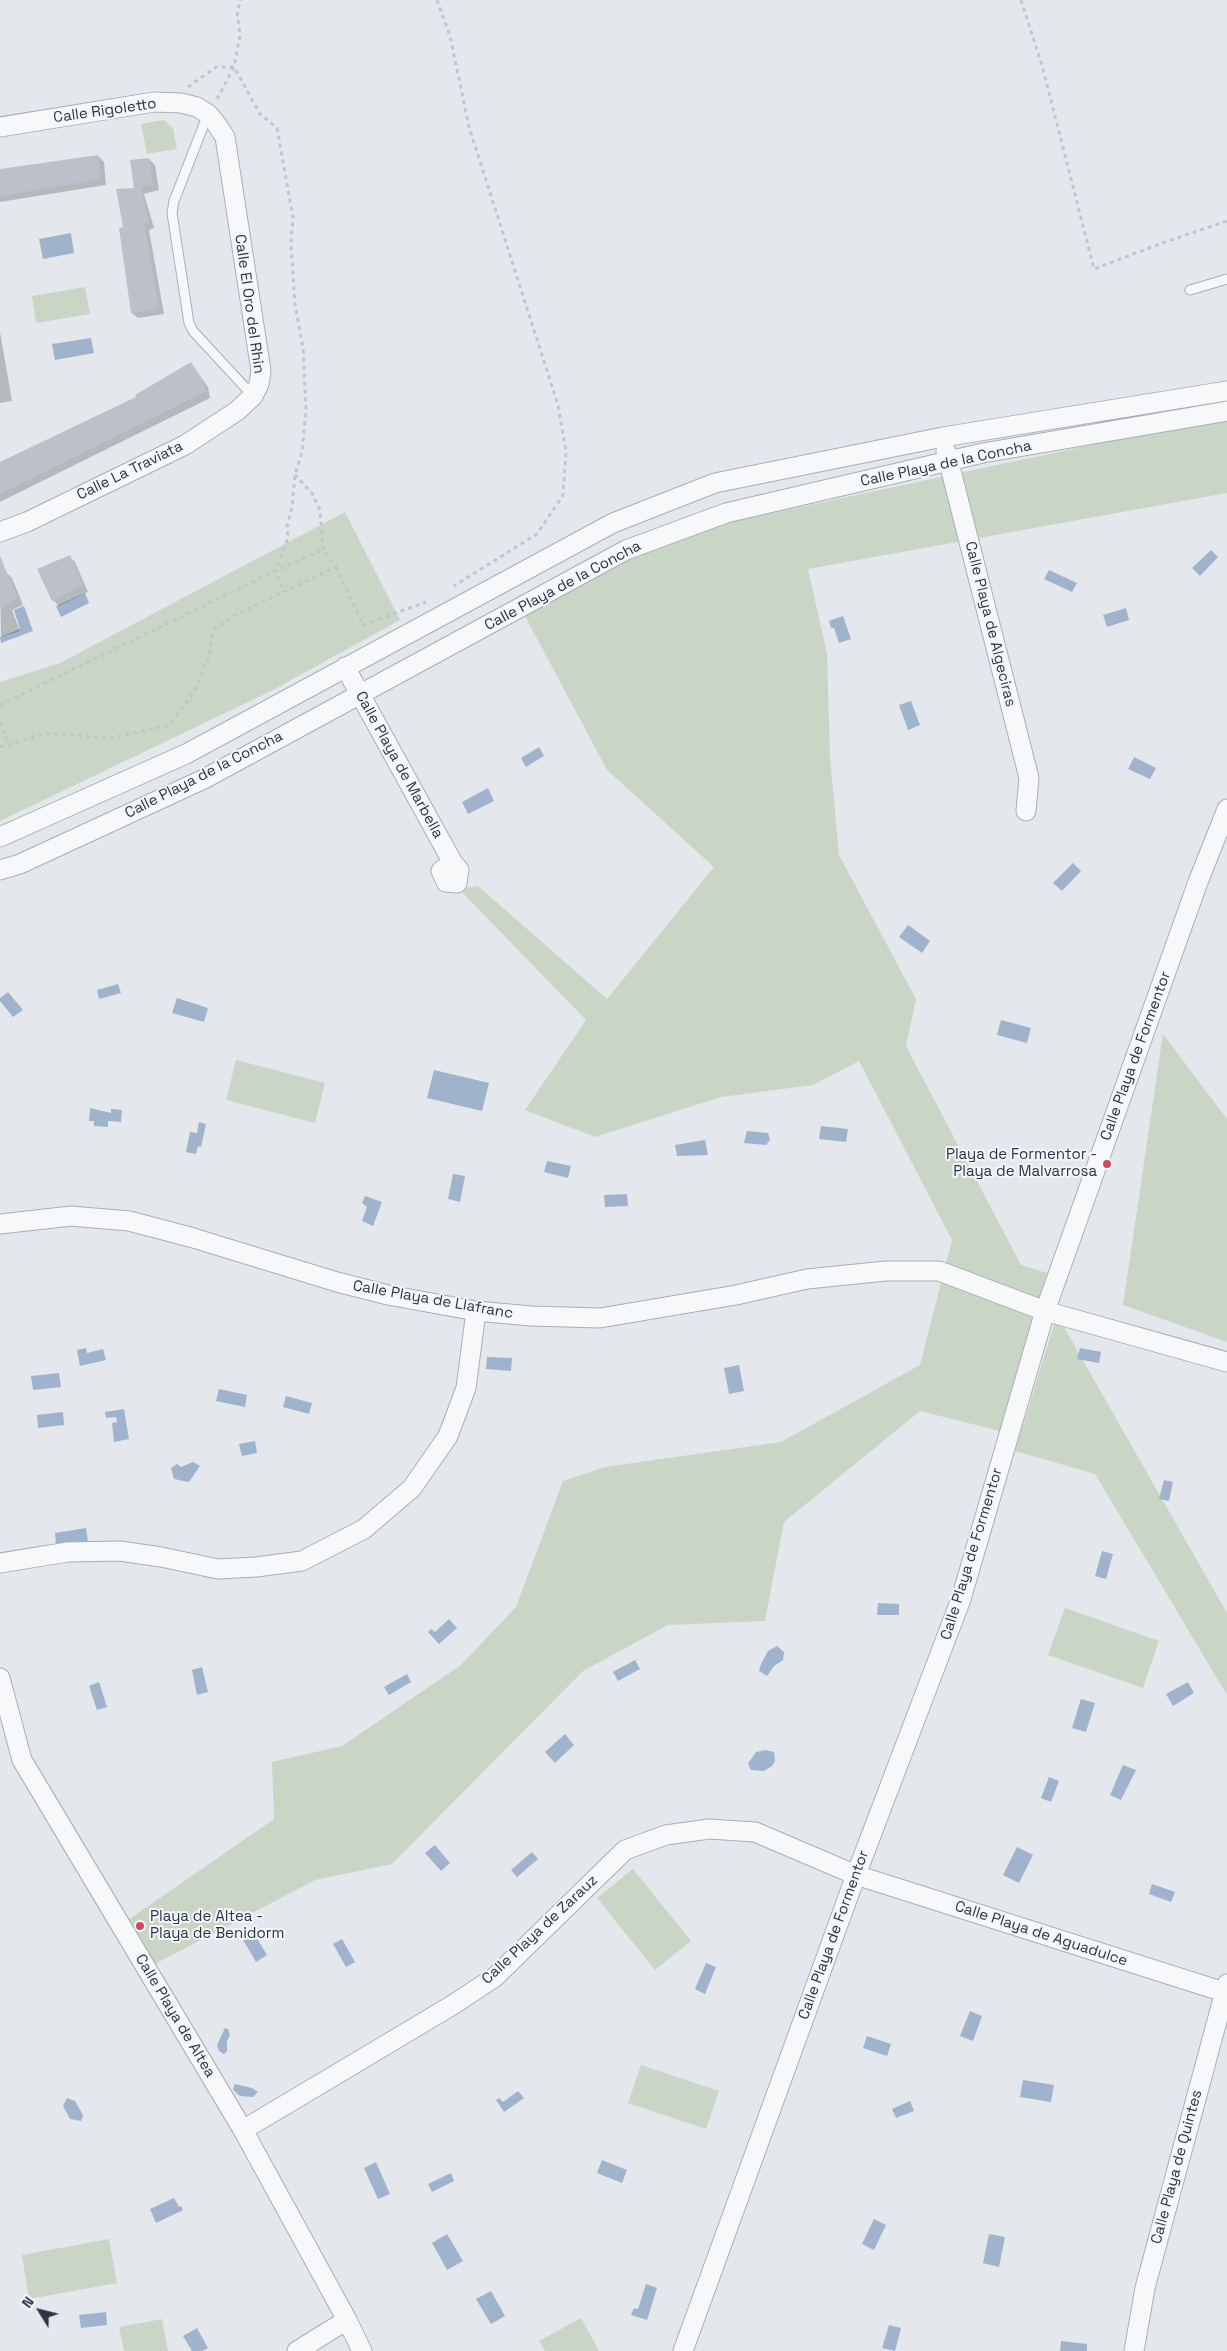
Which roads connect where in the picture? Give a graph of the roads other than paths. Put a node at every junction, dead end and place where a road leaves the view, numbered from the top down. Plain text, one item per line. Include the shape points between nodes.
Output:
1 (212, 106) junction
2 (0, 127) edge
3 (1227, 279) edge
4 (1190, 290) dead end
5 (1227, 392) edge
6 (253, 396) junction
7 (1227, 411) edge
8 (943, 437) junction
9 (949, 461) junction
10 (0, 532) edge
11 (345, 667) junction
12 (360, 693) junction
13 (1227, 809) edge
14 (1026, 811) dead end
15 (0, 837) edge
16 (453, 862) dead end
17 (0, 870) edge
18 (0, 1224) edge
19 (476, 1311) junction
20 (1045, 1311) junction
21 (1227, 1362) edge
22 (0, 1563) edge
23 (0, 1678) edge
24 (856, 1875) junction
25 (1226, 1990) edge
26 (243, 2130) junction
27 (348, 2320) junction
28 (297, 2351) edge
29 (362, 2351) edge
30 (683, 2351) edge
31 (1134, 2351) edge

1 - 2 street, Calle Rigoletto via 154,102
1 - 6 street, Calle El Oro del Rhin via 225,137 261,371
1 - 6 lane, Calle El Oro del Rhin via 172,213 188,323
3 - 4 lane
5 - 8 street, Calle Playa de la Concha
6 - 10 street, Calle La Traviata via 237,411 185,444 27,522
7 - 9 street, Calle Playa de la Concha
8 - 9 street, Calle Playa de Algeciras
8 - 11 street, Calle Playa de la Concha via 715,483 613,523
9 - 12 street, Calle Playa de la Concha via 726,513 626,550
9 - 14 street, Calle Playa de Algeciras via 1029,778
11 - 12 street, Calle Playa de Marbella
11 - 15 street, Calle Playa de la Concha via 186,754
12 - 16 street, Calle Playa de Marbella
12 - 17 street, Calle Playa de la Concha via 204,778 20,864
13 - 20 street, Calle Playa de Formentor
18 - 19 street, Calle Playa de Llafranc via 72,1216 129,1221 354,1287
19 - 20 street, Calle Playa de Llafranc via 600,1318 736,1295 807,1279 886,1271 939,1271
19 - 22 street via 466,1388 448,1436 412,1488 364,1529 302,1561 256,1567 218,1569 120,1551 68,1552
20 - 21 street, Calle Playa de Llafranc
20 - 24 street, Calle Playa de Formentor via 961,1599
23 - 26 street, Calle Playa de Altea via 22,1760
24 - 25 street, Calle Playa de Aguadulce
24 - 26 street, Calle Playa de Zarauz via 754,1832 709,1828 666,1834 625,1850 494,1977
24 - 30 street, Calle Playa de Formentor
25 - 31 street, Calle Playa de Quintes via 1145,2288
26 - 27 street, Calle Playa de Altea
27 - 28 street
27 - 29 street, Calle Playa de Altea

